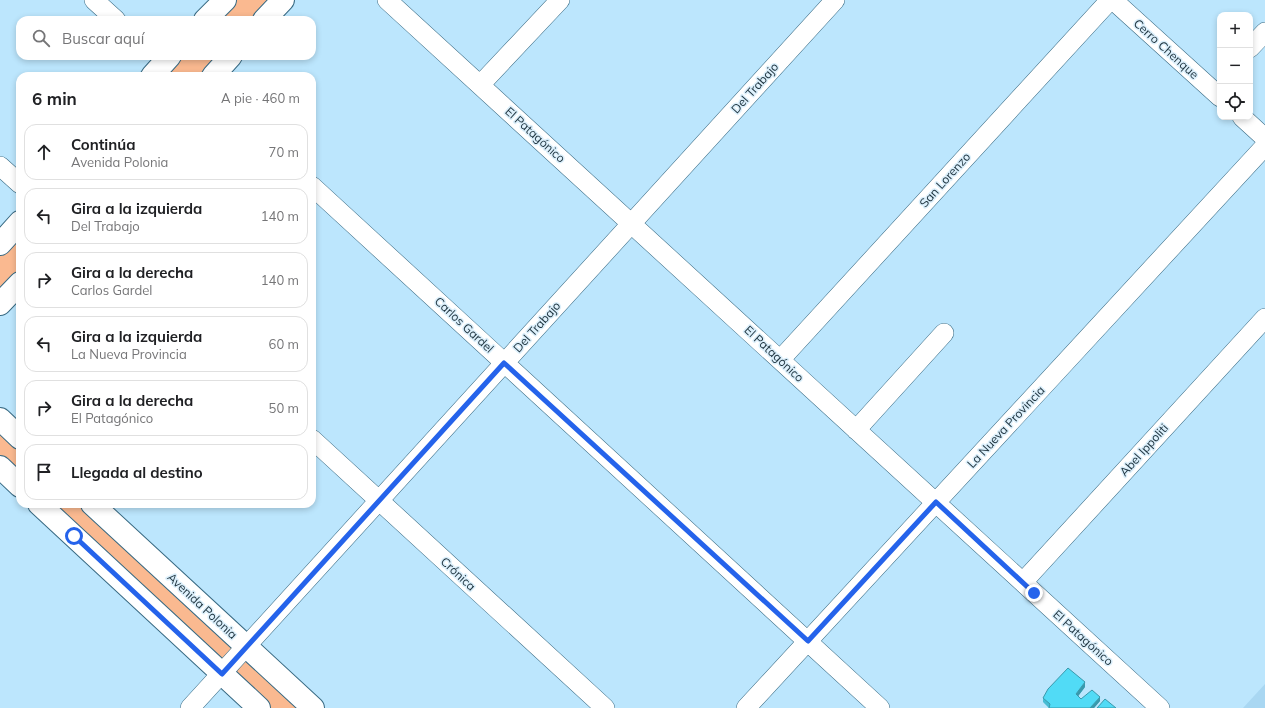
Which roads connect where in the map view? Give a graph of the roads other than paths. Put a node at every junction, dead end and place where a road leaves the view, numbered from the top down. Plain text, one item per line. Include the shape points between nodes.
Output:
1 (94, 0) edge
2 (225, 0) edge
3 (283, 0) edge
4 (387, 0) edge
5 (560, 0) edge
6 (835, 0) edge
7 (1110, 0) edge
8 (1113, 0) edge
9 (112, 16) edge
10 (209, 16) edge
11 (268, 16) edge
12 (1265, 32) edge
13 (1253, 45) edge
14 (227, 60) edge
15 (217, 72) edge
16 (480, 85) junction
17 (1217, 89) edge
18 (1245, 120) edge
19 (1265, 138) edge
20 (1265, 146) edge
21 (0, 166) edge
22 (16, 180) edge
23 (316, 190) edge
24 (631, 224) junction
25 (16, 226) edge
26 (0, 244) edge
27 (16, 287) edge
28 (0, 304) edge
29 (1265, 318) edge
30 (944, 332) dead end
31 (780, 360) junction
32 (504, 363) junction
33 (0, 419) edge
34 (856, 430) junction
35 (16, 434) edge
36 (316, 443) edge
37 (0, 467) edge
38 (16, 482) edge
39 (379, 501) junction
40 (936, 502) junction
41 (43, 508) edge
42 (96, 508) edge
43 (1023, 582) junction
44 (808, 641) junction
45 (246, 646) junction
46 (222, 674) junction
47 (190, 708) edge
48 (259, 708) edge
49 (313, 708) edge
50 (605, 708) edge
51 (746, 708) edge
52 (880, 708) edge
53 (1160, 708) edge

1 - 9 street
2 - 10 main road
3 - 11 main road
4 - 16 street, El Patagónico
5 - 16 street
6 - 24 street, Del Trabajo
7 - 31 street, San Lorenzo
8 - 17 street, Cerro Chenque
12 - 13 street
14 - 15 main road
16 - 24 street, El Patagónico
18 - 19 street
20 - 40 street, La Nueva Provincia
21 - 22 street
23 - 32 street, Carlos Gardel
24 - 31 street, El Patagónico
24 - 32 street, Del Trabajo
25 - 26 main road
27 - 28 main road
29 - 43 street, Abel Ippoliti
30 - 34 street
31 - 34 street, El Patagónico
32 - 39 street, Del Trabajo
32 - 44 street, Carlos Gardel
33 - 35 main road
34 - 40 street, El Patagónico
36 - 39 street, Crónica
37 - 38 main road
39 - 45 street, Del Trabajo
39 - 50 street, Crónica
40 - 43 street, El Patagónico
40 - 44 street, La Nueva Provincia
41 - 46 main road
42 - 45 main road, Avenida Polonia
43 - 53 street, El Patagónico
44 - 51 street, La Nueva Provincia
44 - 52 street, Carlos Gardel
45 - 46 street, Del Trabajo
45 - 49 main road, Avenida Polonia
46 - 47 street, Del Trabajo
46 - 48 main road

